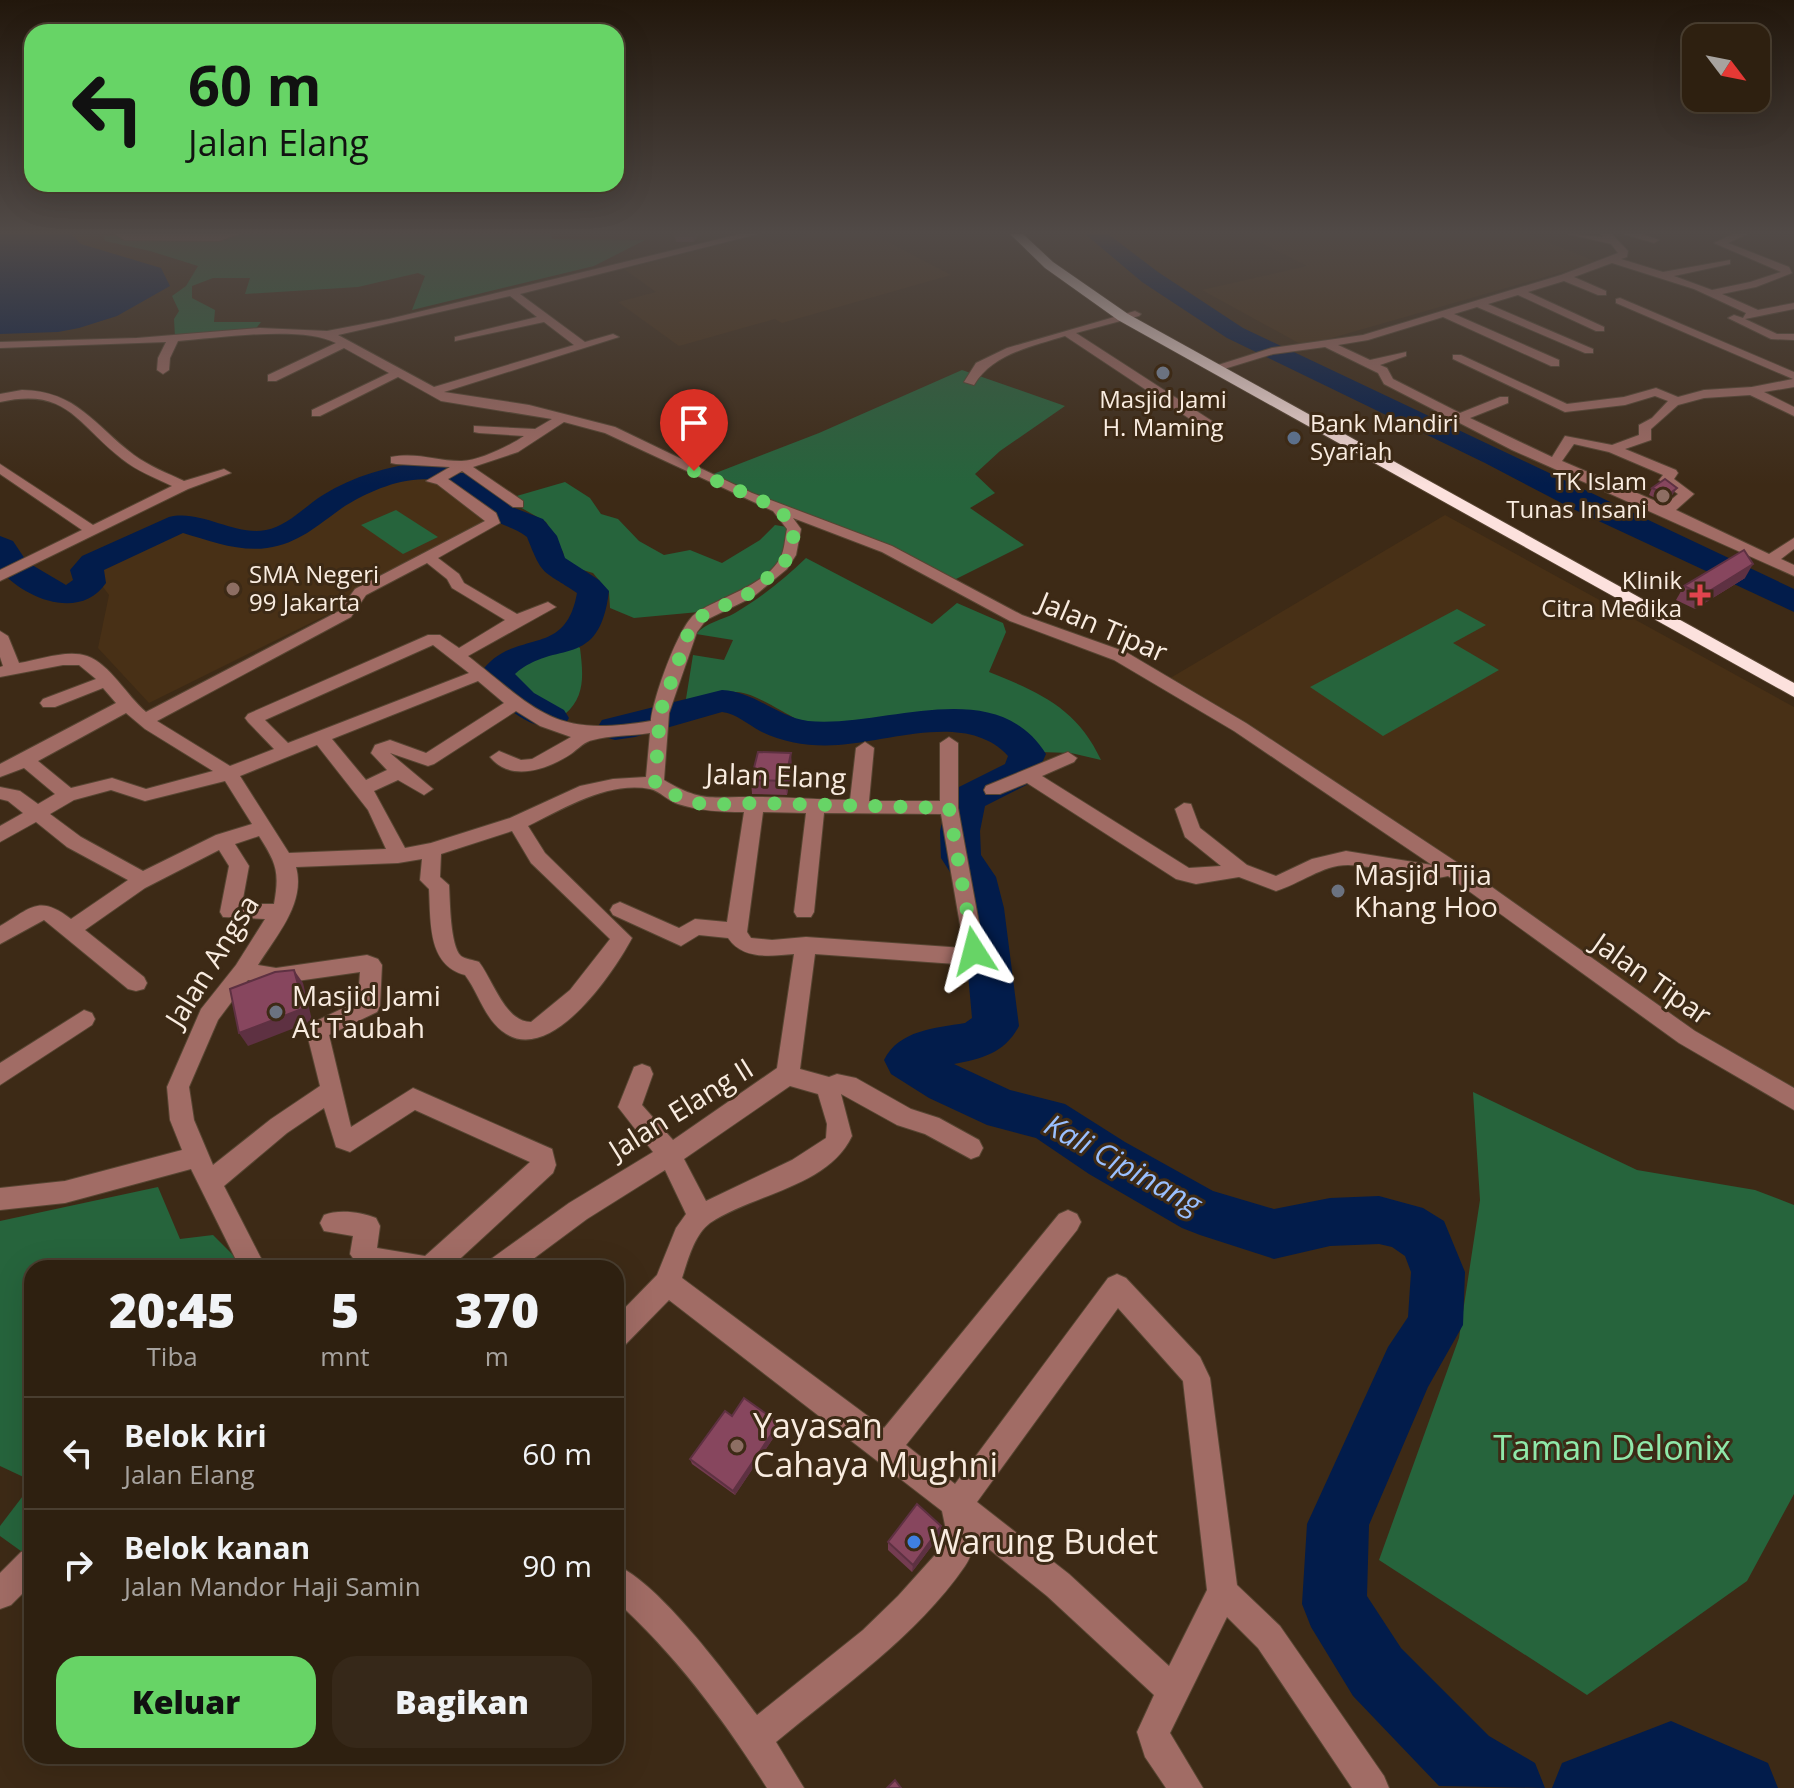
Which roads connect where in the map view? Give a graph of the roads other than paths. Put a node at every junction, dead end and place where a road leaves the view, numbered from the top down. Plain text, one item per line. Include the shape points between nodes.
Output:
1 (408, 317) edge
2 (1124, 317) edge
3 (1132, 317) edge
4 (1132, 317) edge
5 (1432, 317) edge
6 (1453, 317) edge
7 (1510, 317) edge
8 (1575, 317) edge
9 (1658, 317) edge
10 (1737, 317) edge
11 (545, 318) joint
12 (1600, 329) dead end
13 (1068, 333) junction
14 (327, 334) junction
15 (613, 337) dead end
16 (1794, 337) edge
17 (174, 338) junction
18 (459, 339) dead end
19 (344, 344) junction
20 (0, 345) edge
21 (1329, 345) junction
22 (583, 346) junction
23 (1589, 351) dead end
24 (1402, 354) dead end
25 (1457, 357) dead end
26 (1555, 363) dead end
27 (1370, 364) junction
28 (1224, 365) junction
29 (163, 370) dead end
30 (398, 373) junction
31 (1794, 376) edge
32 (272, 378) dead end
33 (970, 382) dead end
34 (1794, 383) edge
35 (1752, 391) junction
36 (432, 392) junction
37 (0, 398) edge
38 (1504, 400) dead end
39 (1677, 401) junction
40 (1794, 412) edge
41 (316, 413) dead end
42 (563, 417) junction
43 (1460, 417) junction
44 (1207, 424) dead end
45 (479, 429) dead end
46 (538, 433) junction
47 (1613, 449) junction
48 (396, 460) dead end
49 (1554, 464) junction
50 (462, 466) junction
51 (0, 468) edge
52 (224, 473) dead end
53 (6, 480) edge
54 (183, 486) junction
55 (518, 504) dead end
56 (778, 508) junction
57 (1667, 511) junction
58 (93, 531) junction
59 (1794, 542) edge
60 (429, 558) junction
61 (1770, 560) junction
62 (1794, 571) edge
63 (2, 574) edge
64 (548, 607) dead end
65 (516, 620) junction
66 (0, 636) edge
67 (458, 655) junction
68 (6, 670) edge
69 (483, 673) junction
70 (1794, 678) edge
71 (106, 681) junction
72 (1794, 691) edge
73 (49, 703) dead end
74 (516, 703) junction
75 (127, 705) junction
76 (144, 720) junction
77 (658, 721) junction
78 (587, 734) junction
79 (319, 736) junction
80 (949, 743) dead end
81 (865, 748) dead end
82 (286, 751) junction
83 (499, 757) dead end
84 (1068, 758) dead end
85 (28, 759) junction
86 (0, 771) edge
87 (400, 772) junction
88 (229, 773) junction
89 (1026, 774) junction
90 (655, 783) junction
91 (363, 788) junction
92 (424, 789) dead end
93 (993, 790) dead end
94 (0, 793) edge
95 (68, 795) junction
96 (755, 803) junction
97 (816, 806) junction
98 (859, 807) junction
99 (949, 808) junction
100 (1184, 809) dead end
101 (36, 813) junction
102 (517, 823) junction
103 (264, 827) junction
104 (0, 835) edge
105 (223, 840) junction
106 (432, 850) junction
107 (398, 856) junction
108 (284, 860) junction
109 (1451, 868) junction
110 (1240, 870) junction
111 (144, 880) junction
112 (620, 910) dead end
113 (281, 911) junction
114 (804, 912) dead end
115 (71, 930) junction
116 (0, 936) edge
117 (741, 938) junction
118 (806, 945) junction
119 (243, 971) junction
120 (136, 983) dead end
121 (84, 1019) dead end
122 (642, 1074) dead end
123 (0, 1075) edge
124 (785, 1075) junction
125 (829, 1087) junction
126 (332, 1090) junction
127 (1794, 1100) edge
128 (971, 1148) dead end
129 (668, 1152) junction
130 (197, 1157) junction
131 (209, 1183) junction
132 (0, 1199) edge
133 (700, 1216) junction
134 (1068, 1222) dead end
135 (333, 1223) dead end
136 (249, 1260) edge
137 (378, 1260) edge
138 (440, 1260) edge
139 (511, 1260) edge
140 (667, 1283) junction
141 (624, 1328) edge
142 (886, 1447) junction
143 (956, 1506) junction
144 (24, 1571) edge
145 (624, 1587) edge
146 (1223, 1592) junction
147 (0, 1594) edge
148 (1174, 1692) junction
149 (755, 1738) junction
150 (787, 1788) edge
151 (1186, 1788) edge
152 (1372, 1788) edge

1 - 14 street
2 - 13 street
3 - 28 highway
4 - 72 highway
5 - 21 street
6 - 26 street
7 - 23 street
8 - 12 street
9 - 31 street
10 - 16 street via 1775,337
11 - 18 street
11 - 22 street
13 - 33 street via 987,362
13 - 44 street
14 - 17 street
14 - 19 street, Jalan Tipar
15 - 22 street
17 - 20 street
17 - 29 street
19 - 30 street, Jalan Tipar
19 - 32 street
21 - 27 street
21 - 28 street via 1287,348
22 - 36 street
24 - 27 street
25 - 39 street via 1565,408 1656,392
27 - 43 street via 1388,381
28 - 70 highway
30 - 36 street, Jalan Tipar
30 - 41 street
34 - 35 street
35 - 39 street
35 - 40 street
36 - 42 street, Jalan Tipar
37 - 54 street via 27,390 47,393 134,460
38 - 43 street
39 - 47 street via 1644,428 1646,437
42 - 46 street
42 - 56 street, Jalan Tipar via 610,430
43 - 49 street
45 - 46 street
46 - 50 street via 513,449
47 - 49 street via 1570,439
47 - 57 street via 1671,473 1667,480 1687,493
48 - 50 street via 437,458
49 - 57 street
50 - 55 street
50 - 60 street via 439,478 491,516 493,523
51 - 53 street
52 - 54 street
53 - 58 street
54 - 58 street
56 - 77 street via 794,529 787,561 761,586 697,620 684,642
56 - 109 street, Jalan Tipar via 887,549 1016,618 1120,656 1229,720
57 - 61 street
58 - 63 street
59 - 61 street
60 - 65 street via 457,585
60 - 76 street via 360,592 345,614
61 - 62 street
64 - 65 street
65 - 67 street
66 - 68 street
67 - 69 street
67 - 82 street via 429,638 254,718
68 - 71 street via 83,660
69 - 74 street
69 - 79 street
71 - 73 street
71 - 75 street
74 - 78 street via 547,721
74 - 87 street via 428,760 390,746 381,749
75 - 76 street
75 - 85 street
76 - 88 street
77 - 78 street
77 - 90 street
78 - 83 street via 534,764 522,767
79 - 82 street
79 - 91 street
80 - 99 street
81 - 98 street
82 - 88 street
84 - 89 street
85 - 86 street
85 - 95 street
87 - 91 street
87 - 92 street
88 - 95 street via 145,795 112,784
88 - 103 street
89 - 93 street
89 - 110 street via 1183,874
90 - 96 street, Jalan Elang via 705,805
90 - 102 street via 587,790
91 - 107 street via 390,829
94 - 101 street via 13,795
95 - 101 street
96 - 97 street, Jalan Elang
96 - 117 street
97 - 98 street, Jalan Elang
97 - 114 street
98 - 99 street, Jalan Elang
99 - 118 street via 974,944 970,957
100 - 110 street via 1192,832
101 - 104 street
101 - 111 street via 74,842
102 - 106 street
102 - 106 street via 538,858 622,938 561,1013 541,1027 521,1031 506,1020 472,968 453,962 439,885 430,880
103 - 105 street
103 - 108 street
105 - 111 street
105 - 113 street via 239,866 230,912
106 - 107 street
107 - 108 street
108 - 113 street, Jalan Angsa via 289,878
109 - 110 street via 1430,874 1343,858 1276,884
109 - 127 street, Jalan Tipar via 1687,1037
111 - 115 street
112 - 117 street via 681,938 695,927
113 - 119 street, Jalan Angsa
115 - 116 street via 43,911
115 - 120 street
117 - 118 street via 772,948
118 - 124 street, Jalan Elang II
119 - 126 street via 276,976 371,965 369,1006 318,1034
119 - 130 street, Jalan Angsa via 209,1015 178,1087 182,1120
121 - 123 street
122 - 129 street via 630,1107
124 - 125 street
124 - 129 street, Jalan Elang II
125 - 128 street via 848,1085
125 - 133 street via 840,1136 836,1144 813,1161
126 - 131 street
126 - 138 street via 346,1141 413,1098 543,1157 544,1165 526,1184
129 - 133 street
129 - 139 street, Jalan Elang II
130 - 131 street, Jalan Angsa
130 - 132 street via 65,1192
131 - 136 street, Jalan Angsa
133 - 140 street via 685,1236
134 - 142 street
135 - 137 street via 367,1226 363,1254
140 - 141 street
140 - 142 street
142 - 143 street
143 - 146 street via 1117,1287 1196,1378
143 - 148 street via 1058,1585
143 - 149 street via 961,1530 956,1554 874,1641
144 - 147 street
145 - 149 street via 656,1614
146 - 148 street
146 - 152 street via 1269,1637
148 - 151 street via 1153,1732
149 - 150 street

